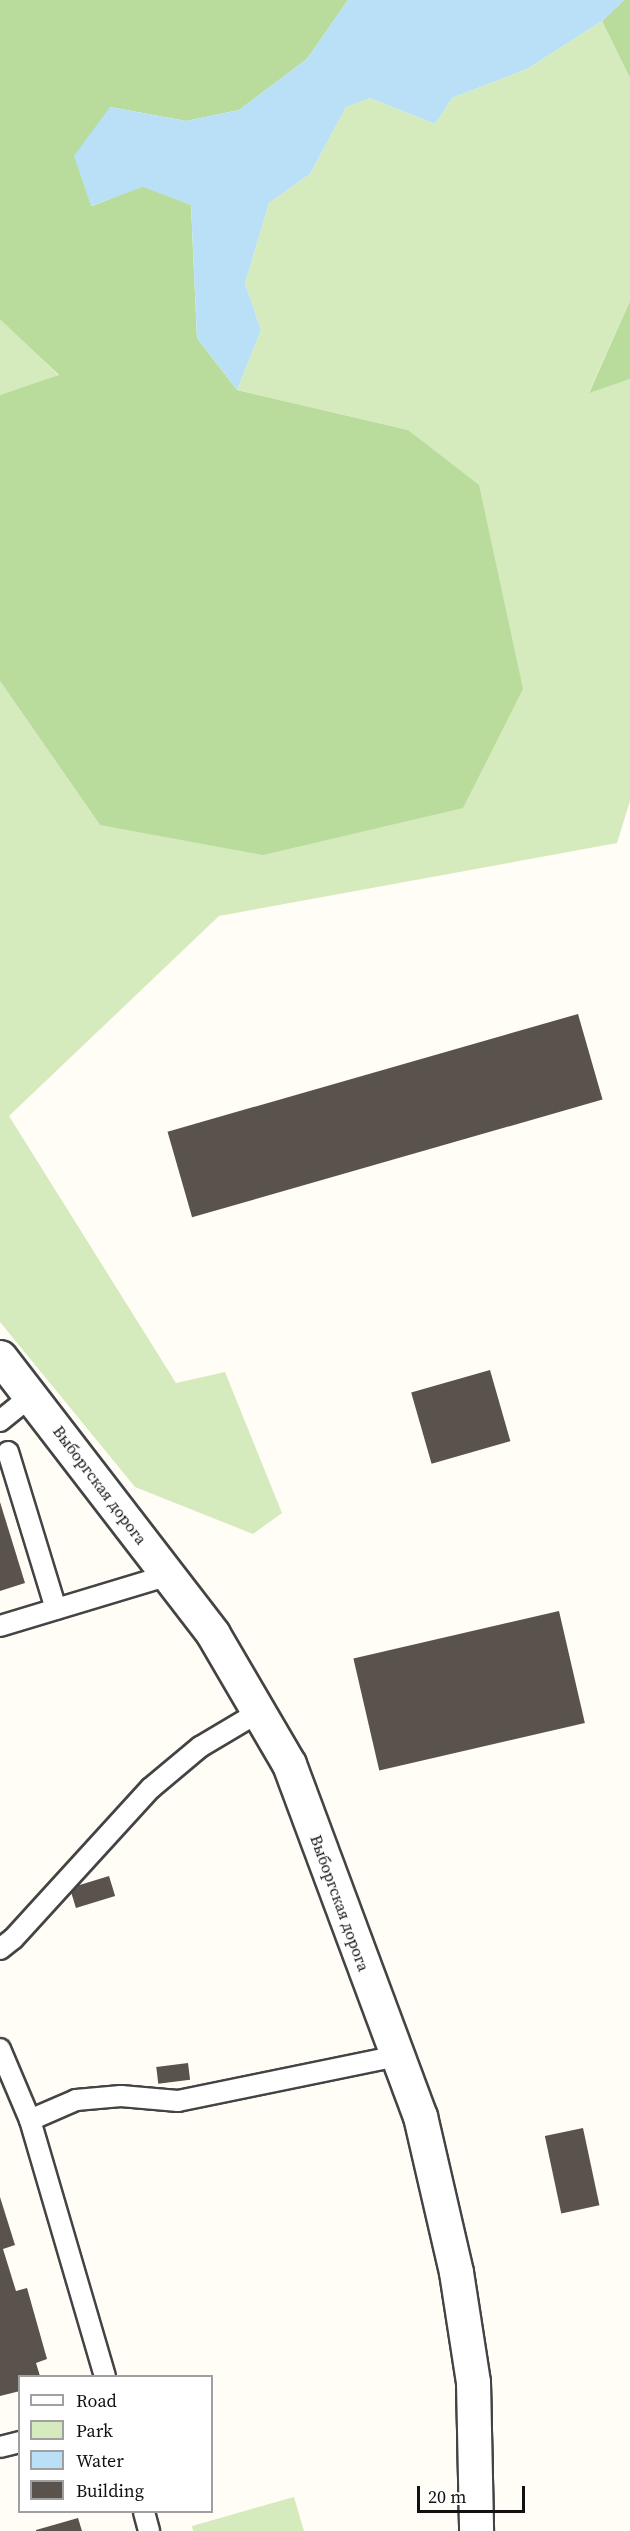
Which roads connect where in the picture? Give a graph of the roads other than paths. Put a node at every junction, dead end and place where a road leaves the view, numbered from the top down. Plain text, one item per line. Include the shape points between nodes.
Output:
1 (0, 1357) edge
2 (32, 1395) junction
3 (0, 1421) edge
4 (8, 1452) dead end
5 (169, 1575) junction
6 (56, 1609) junction
7 (0, 1626) edge
8 (259, 1712) junction
9 (0, 1948) edge
10 (0, 2049) edge
11 (397, 2056) junction
12 (30, 2120) junction
13 (105, 2375) edge
14 (18, 2442) edge
15 (0, 2447) edge
16 (144, 2513) edge
17 (149, 2531) edge
18 (476, 2531) edge

1 - 2 street, Выборгская дорога
2 - 3 lane
2 - 5 street, Выборгская дорога
4 - 6 lane
5 - 6 lane
5 - 8 street, Выборгская дорога via 213,1634
6 - 7 lane
8 - 9 lane via 200,1747 151,1788 13,1939
8 - 11 street, Выборгская дорога via 289,1764
10 - 12 lane
11 - 12 lane via 178,2101 121,2096 76,2100
11 - 18 street, Выборгская дорога via 420,2116 456,2272 473,2382
12 - 13 lane
14 - 15 lane
16 - 17 lane

